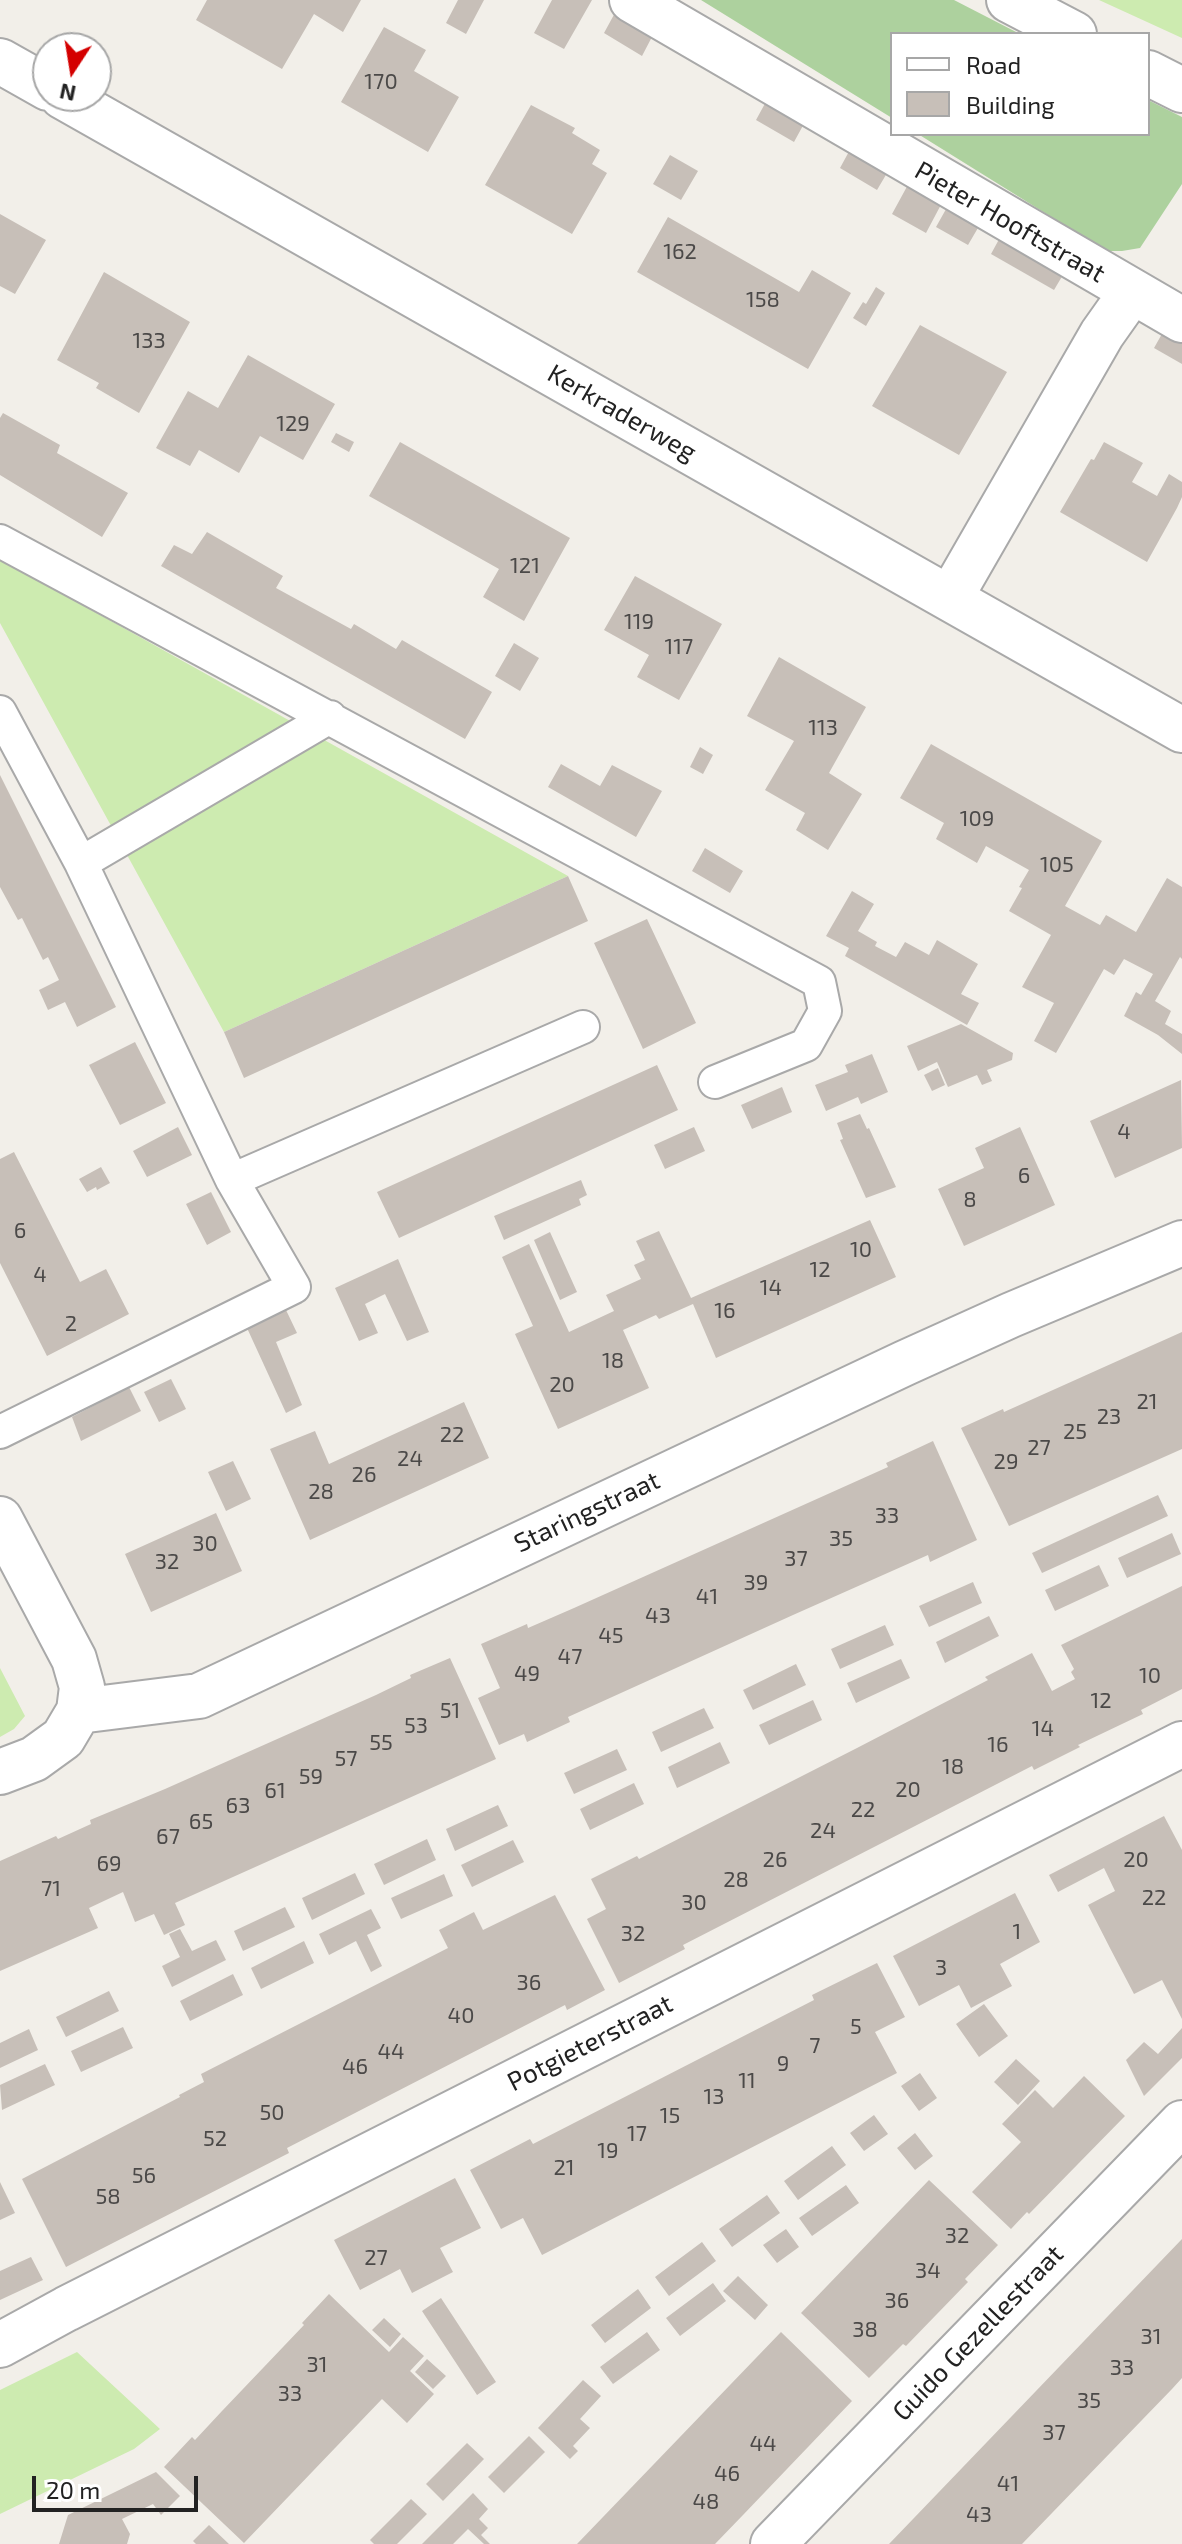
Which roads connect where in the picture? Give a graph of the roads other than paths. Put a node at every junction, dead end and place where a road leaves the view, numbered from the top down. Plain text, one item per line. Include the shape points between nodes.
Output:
1 (632, 0) edge
2 (1009, 0) edge
3 (1070, 32) edge
4 (0, 61) edge
5 (1150, 74) edge
6 (32, 79) edge
7 (1182, 90) edge
8 (90, 112) edge
9 (1131, 293) junction
10 (1182, 320) edge
11 (0, 541) edge
12 (950, 598) junction
13 (0, 712) edge
14 (330, 717) junction
15 (1182, 730) edge
16 (81, 863) junction
17 (583, 1027) dead end
18 (715, 1082) dead end
19 (232, 1180) junction
20 (1182, 1243) edge
21 (0, 1432) edge
22 (0, 1519) edge
23 (79, 1711) junction
24 (1182, 1744) edge
25 (0, 1772) edge
26 (1182, 2123) edge
27 (0, 2345) edge
28 (773, 2544) edge

1 - 9 street, Pieter Hooftstraat
2 - 3 street
4 - 6 street
5 - 7 street
8 - 12 street, Kerkraderweg
9 - 10 street, Pieter Hooftstraat
9 - 12 street via 1102,334
11 - 14 lane
12 - 15 street, Kerkraderweg
13 - 16 lane
14 - 16 lane
14 - 18 lane via 819,982 825,1011 806,1045
16 - 19 lane
17 - 19 lane
19 - 21 lane via 294,1287
20 - 23 street, Staringstraat via 905,1363 199,1696
22 - 23 street via 74,1659 82,1687
23 - 25 street via 63,1738 34,1759
24 - 27 street, Potgieterstraat
26 - 28 street, Guido Gezellestraat

